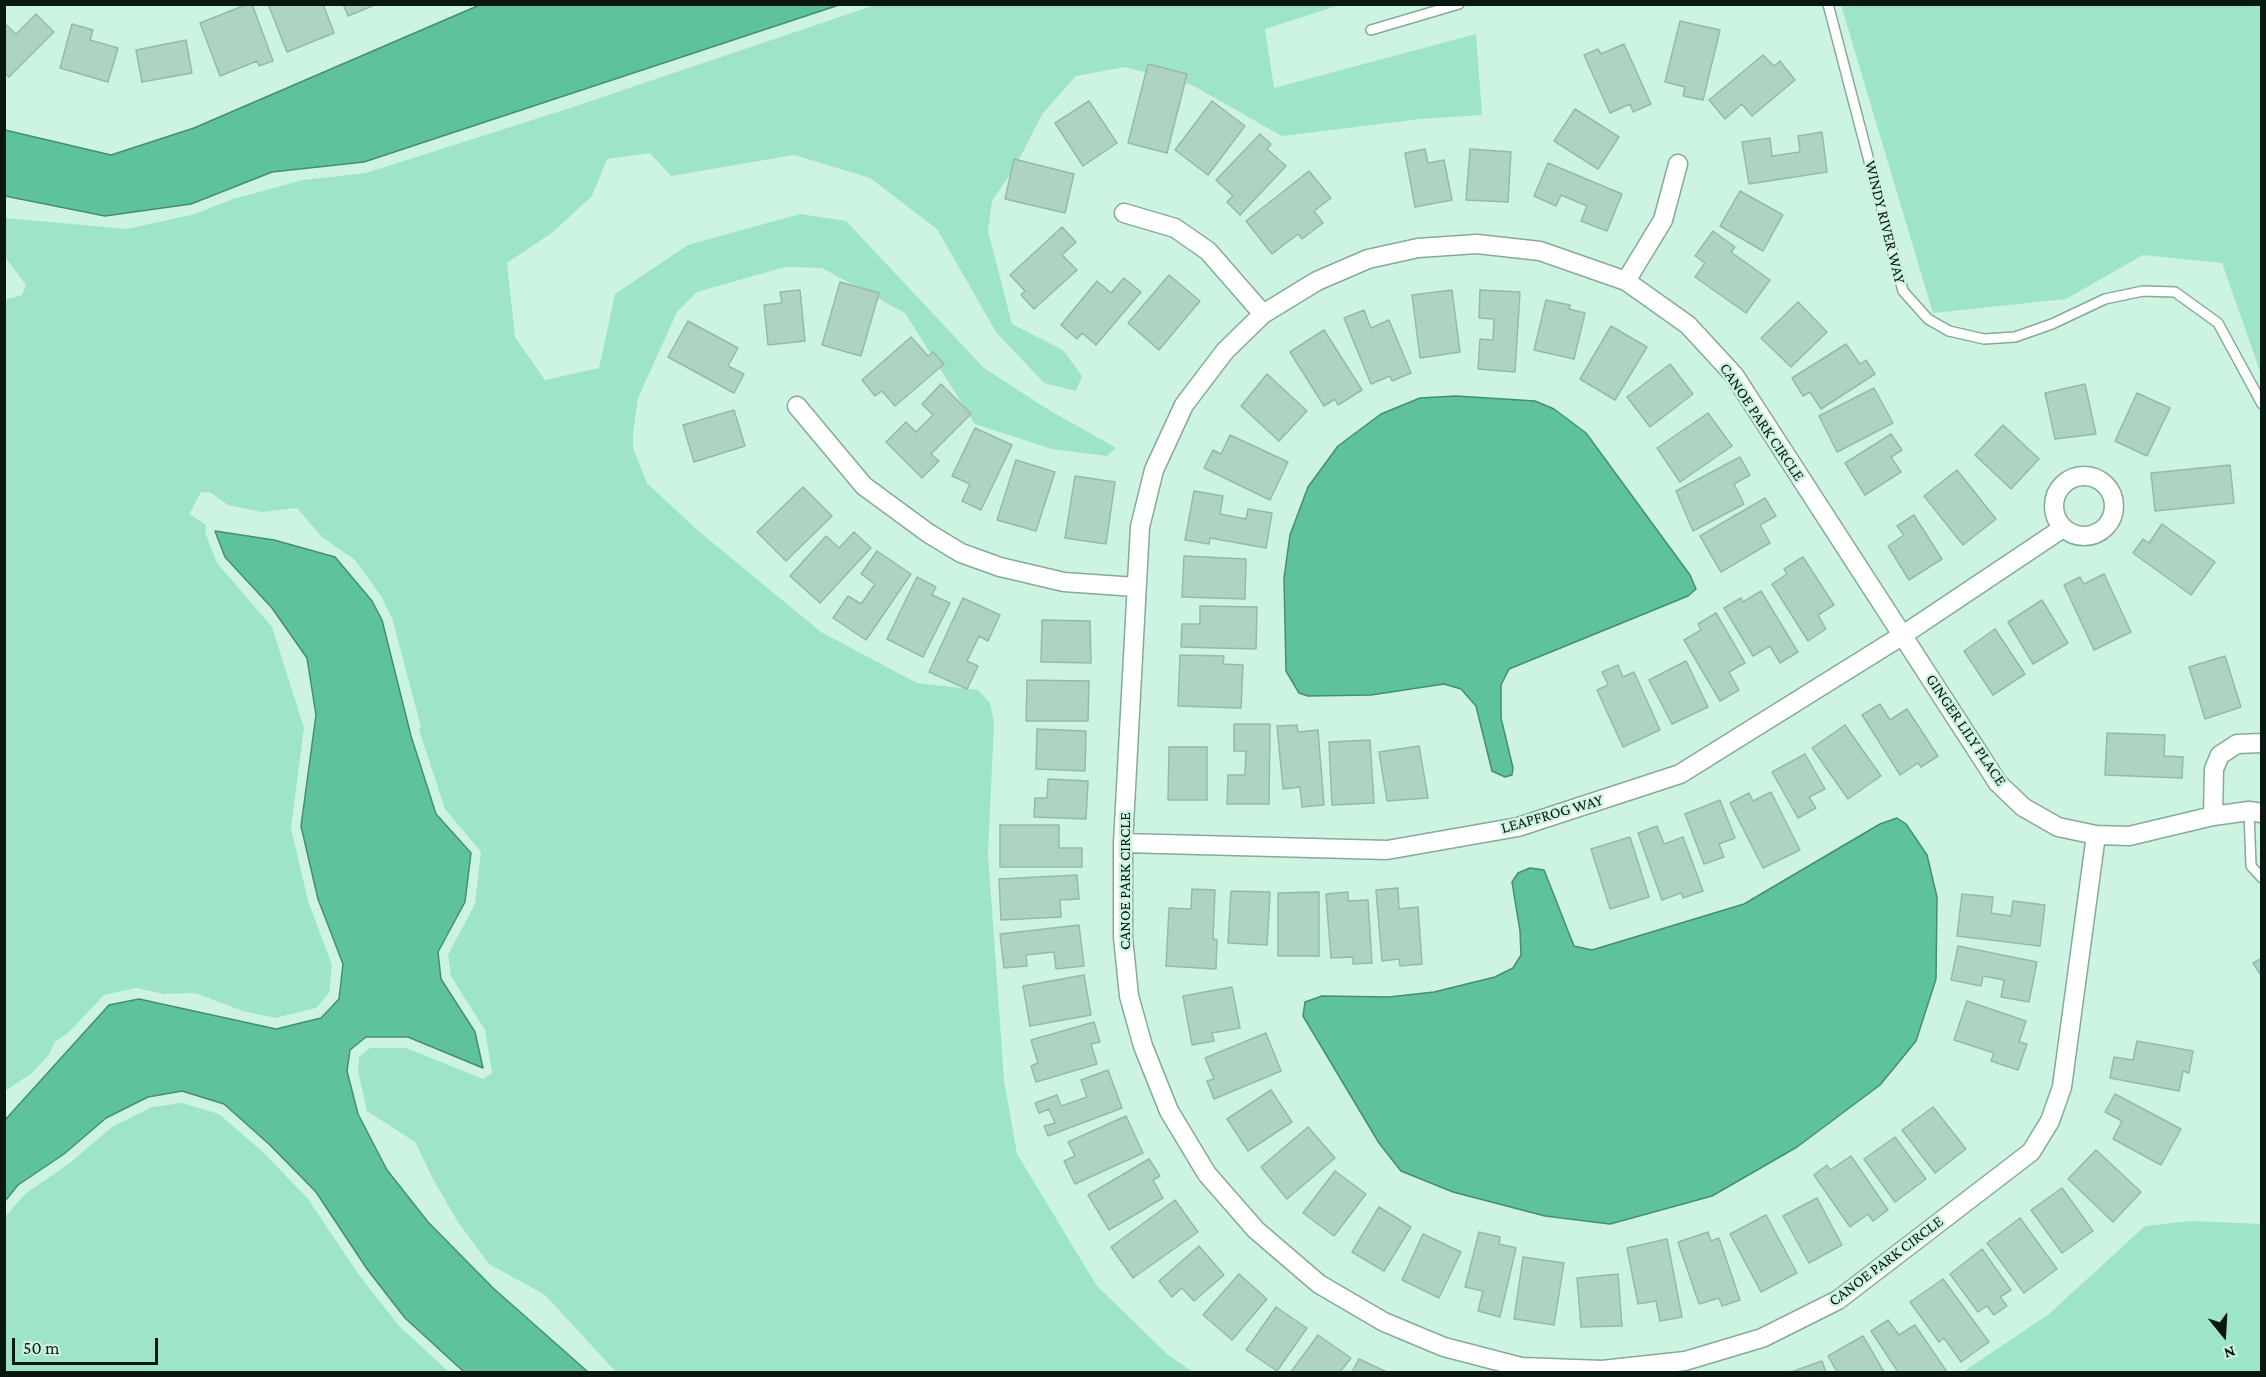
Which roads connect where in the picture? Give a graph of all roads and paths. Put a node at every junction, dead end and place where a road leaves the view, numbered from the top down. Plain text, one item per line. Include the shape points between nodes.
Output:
1 (1459, 4) edge
2 (1828, 4) edge
3 (1371, 30) dead end
4 (1678, 164) dead end
5 (1124, 213) dead end
6 (1626, 280) junction
7 (1263, 314) junction
8 (2262, 404) edge
9 (797, 406) dead end
10 (2063, 528) dead end
11 (1136, 588) junction
12 (1904, 635) junction
13 (2262, 743) edge
14 (2255, 812) edge
15 (2213, 816) junction
16 (2096, 835) junction
17 (1124, 843) junction
18 (2262, 878) edge

1 - 3 lane
2 - 8 lane, WINDY RIVER WAY via 1903,291 1928,319 1950,331 1984,339 2015,337 2105,299 2143,291 2175,292 2218,323
4 - 6 street via 1663,220
5 - 7 street via 1175,228 1208,250
6 - 7 street, CANOE PARK CIRCLE via 1540,251 1477,244 1418,248 1368,259 1317,281
6 - 12 street, CANOE PARK CIRCLE via 1688,325 1734,375
7 - 11 street, CANOE PARK CIRCLE via 1225,351 1184,405 1154,470 1140,527
9 - 11 street via 864,486 961,553 1064,582
10 - 12 street, LEAPFROG WAY
11 - 17 street, CANOE PARK CIRCLE
12 - 16 street, GINGER LILY PLACE via 1998,783 2023,807 2058,827
12 - 17 street, LEAPFROG WAY via 1680,774 1518,827 1387,850
13 - 15 street via 2237,744 2220,755 2214,769
14 - 15 street, GINGER LILY PLACE
14 - 18 lane via 2251,866
15 - 16 street, GINGER LILY PLACE via 2129,836
16 - 17 street, CANOE PARK CIRCLE via 2062,1087 2050,1121 2031,1152 1838,1300 1762,1338 1685,1361 1602,1370 1521,1367 1444,1347 1394,1326 1319,1284 1256,1230 1207,1174 1169,1111 1143,1046 1129,996 1123,937

